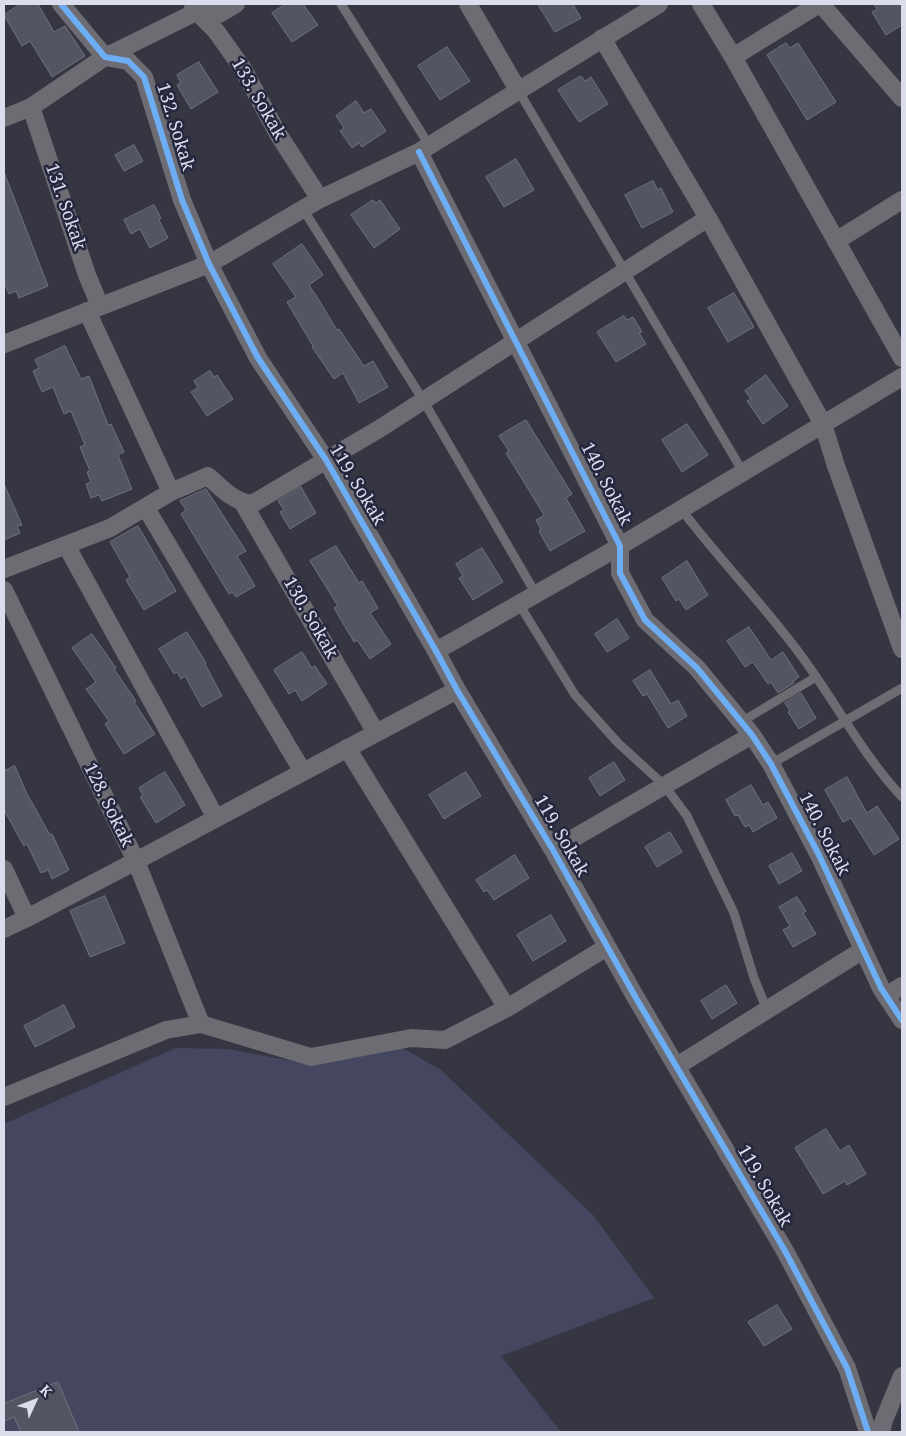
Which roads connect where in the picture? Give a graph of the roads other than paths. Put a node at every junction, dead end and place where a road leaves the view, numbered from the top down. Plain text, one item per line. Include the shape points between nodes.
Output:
1 (61, 4) edge
2 (236, 4) edge
3 (341, 4) edge
4 (468, 4) edge
5 (659, 4) edge
6 (701, 4) edge
7 (820, 4) edge
8 (193, 8) edge
9 (602, 38) junction
10 (105, 57) junction
11 (733, 57) junction
12 (518, 90) junction
13 (902, 98) edge
14 (31, 107) junction
15 (4, 118) edge
16 (424, 148) junction
17 (320, 199) junction
18 (902, 200) edge
19 (303, 209) junction
20 (708, 218) junction
21 (836, 241) junction
22 (209, 264) junction
23 (626, 271) junction
24 (93, 309) junction
25 (898, 339) edge
26 (517, 341) junction
27 (4, 344) edge
28 (902, 358) edge
29 (902, 377) edge
30 (423, 400) junction
31 (823, 424) junction
32 (326, 460) junction
33 (744, 472) junction
34 (171, 492) junction
35 (243, 503) junction
36 (146, 508) junction
37 (681, 509) junction
38 (66, 544) junction
39 (620, 546) junction
40 (4, 569) edge
41 (4, 590) edge
42 (536, 594) junction
43 (519, 604) junction
44 (902, 649) edge
45 (436, 651) junction
46 (816, 677) junction
47 (902, 688) edge
48 (456, 690) junction
49 (846, 722) junction
50 (746, 728) junction
51 (376, 733) junction
52 (348, 748) junction
53 (771, 764) junction
54 (303, 772) junction
55 (664, 785) junction
56 (902, 797) edge
57 (216, 818) junction
58 (553, 850) junction
59 (136, 861) junction
60 (4, 869) edge
61 (26, 918) junction
62 (4, 929) edge
63 (607, 947) junction
64 (864, 950) junction
65 (902, 986) edge
66 (886, 996) junction
67 (507, 1008) junction
68 (767, 1010) junction
69 (902, 1020) edge
70 (201, 1024) junction
71 (676, 1066) junction
72 (4, 1097) edge
73 (902, 1376) edge
74 (868, 1432) edge
75 (881, 1432) edge

1 - 10 street
2 - 8 street via 219,14
3 - 16 lane
4 - 12 street
5 - 9 street
6 - 11 street
7 - 11 street
7 - 13 street
8 - 10 street
8 - 17 street, 133. Sokak via 216,31 243,69 278,134
9 - 12 street
9 - 20 street
10 - 14 street
10 - 22 street, 132. Sokak via 128,61 144,77 182,200
11 - 21 street
12 - 16 street
12 - 23 lane
14 - 15 street
14 - 24 street, 131. Sokak via 87,274
16 - 17 street
16 - 26 street, 140. Sokak
17 - 19 street
18 - 21 street
19 - 22 street
19 - 30 lane
20 - 23 street
20 - 31 street
21 - 25 street
22 - 24 street
22 - 32 street, 119. Sokak via 258,358
23 - 26 street
23 - 33 lane
24 - 27 street
24 - 34 street, 131. Sokak
25 - 28 street
26 - 30 street
26 - 39 street, 140. Sokak
29 - 31 street
30 - 32 street
30 - 42 lane
31 - 33 street
31 - 44 street
32 - 35 street via 252,504
32 - 45 street, 119. Sokak
33 - 37 street
34 - 35 street via 208,476
34 - 36 street
35 - 51 street, 130. Sokak
36 - 38 street via 110,528
36 - 54 street
37 - 39 street
37 - 46 lane
38 - 40 street
38 - 57 street
39 - 42 street
39 - 50 street, 140. Sokak via 620,573 645,620 697,668
41 - 59 street, 128. Sokak
42 - 43 street
43 - 45 street
43 - 55 lane via 574,695
45 - 48 street, 119. Sokak
46 - 49 lane
46 - 50 lane
47 - 49 lane
48 - 51 street
48 - 58 street, 119. Sokak
49 - 53 lane
49 - 56 lane
50 - 53 street, 140. Sokak
50 - 55 street
51 - 52 street
52 - 54 street
52 - 67 street
53 - 64 street, 140. Sokak
54 - 57 street
55 - 58 street
55 - 68 lane via 687,816 734,913
57 - 59 street
58 - 63 street, 119. Sokak
59 - 61 street
59 - 70 street, 128. Sokak
60 - 61 street
61 - 62 street
63 - 67 street
63 - 71 street, 119. Sokak
64 - 66 street, 140. Sokak
64 - 68 street
65 - 66 street
66 - 69 street, 140. Sokak
67 - 70 street via 445,1040 411,1038 311,1057
68 - 71 street
70 - 72 street via 166,1030
71 - 74 street, 119. Sokak via 785,1251 847,1368
73 - 75 street

